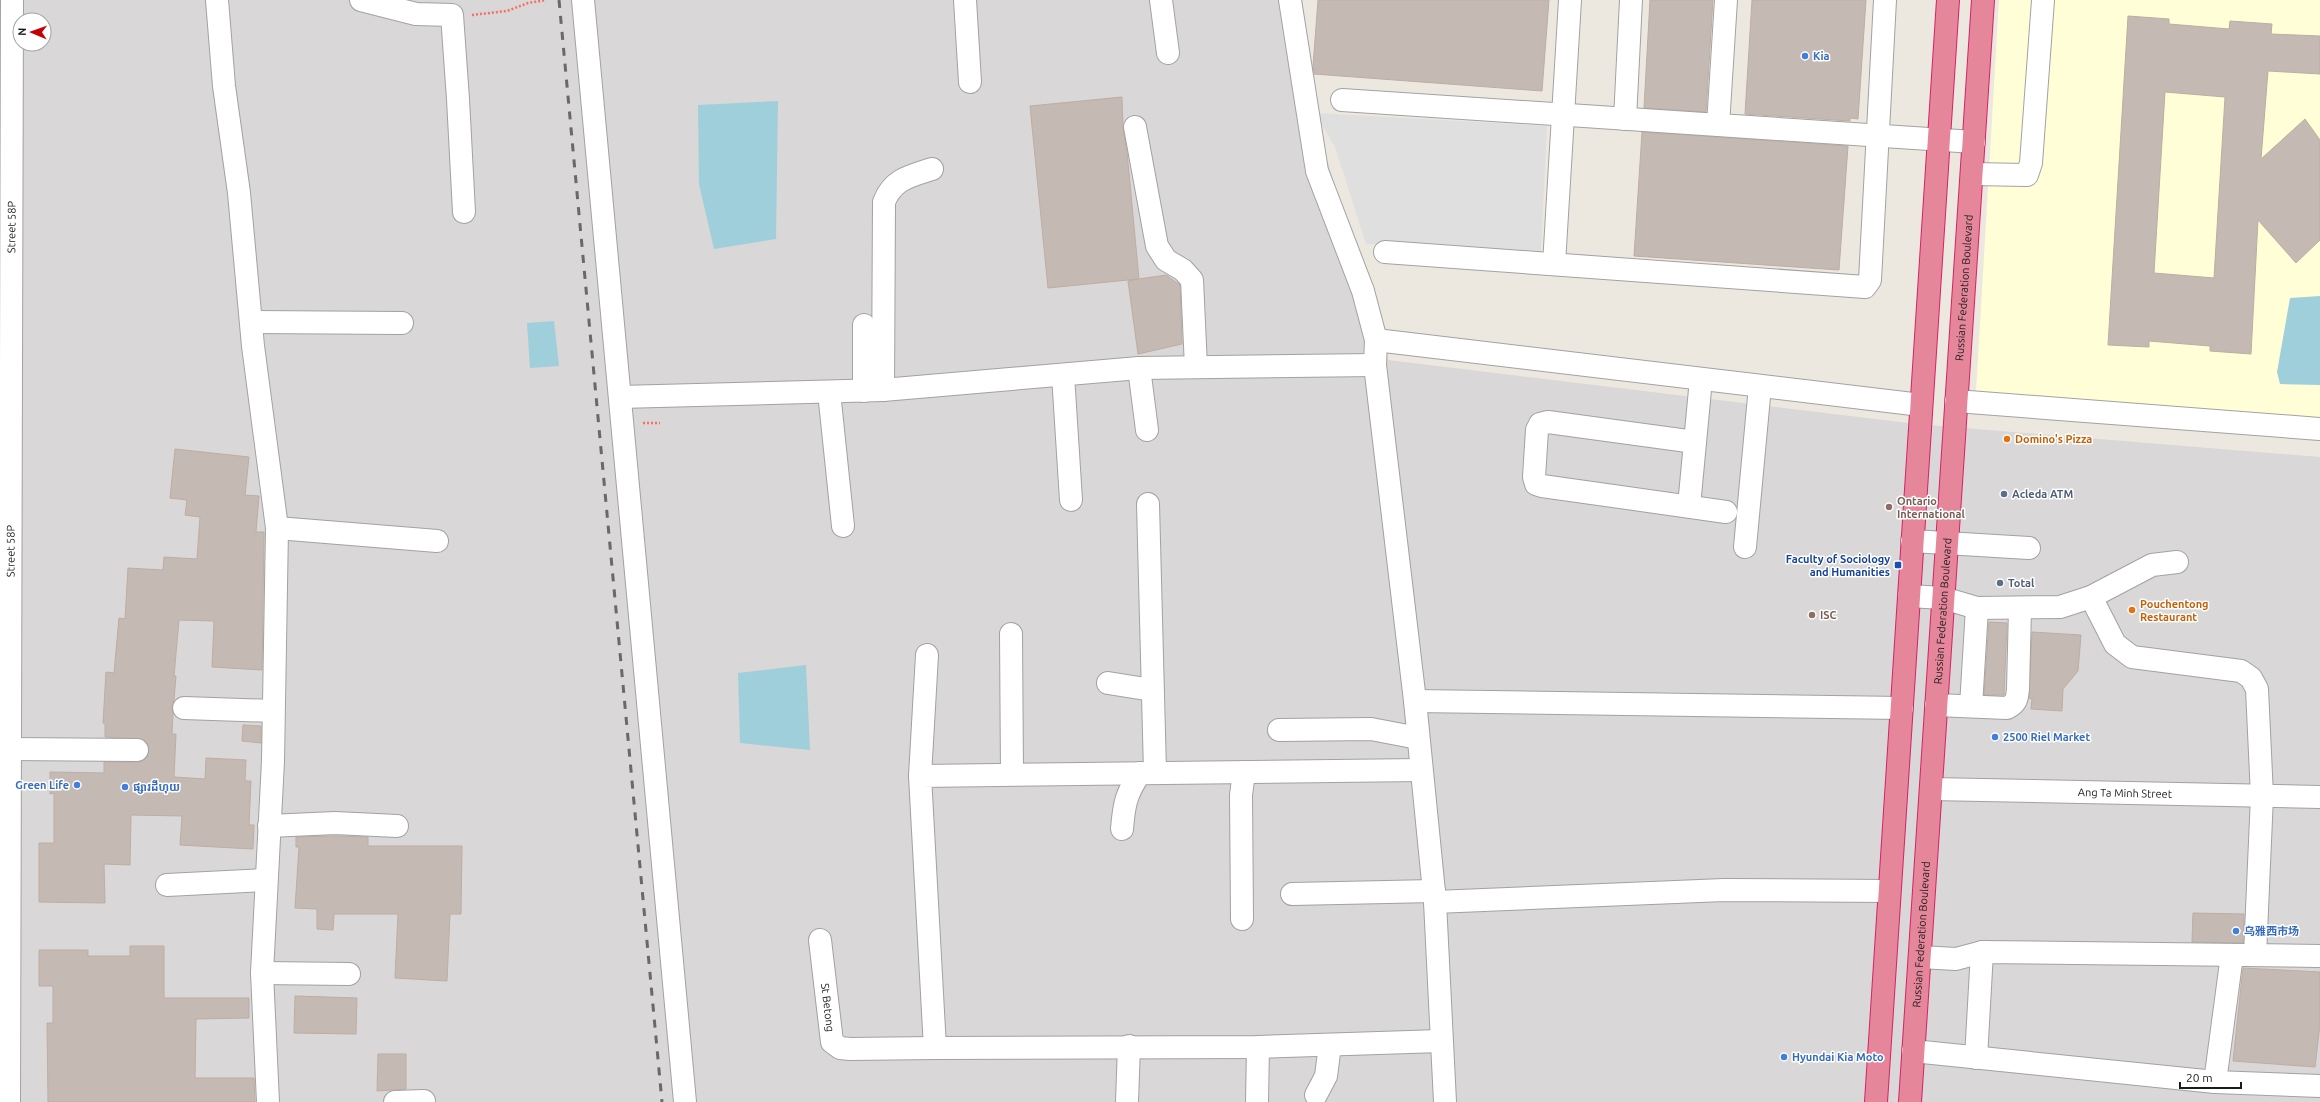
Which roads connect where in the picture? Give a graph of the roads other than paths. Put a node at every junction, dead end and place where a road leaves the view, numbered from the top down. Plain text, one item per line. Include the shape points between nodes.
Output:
1 (12, 0) edge
2 (217, 0) edge
3 (360, 0) edge
4 (583, 0) edge
5 (966, 0) edge
6 (1161, 0) edge
7 (1290, 0) edge
8 (1570, 0) edge
9 (1631, 0) edge
10 (1726, 0) edge
11 (1885, 0) edge
12 (1948, 0) edge
13 (1984, 0) edge
14 (2043, 0) edge
15 (1168, 53) dead end
16 (970, 82) dead end
17 (1342, 100) dead end
18 (1563, 114) junction
19 (1626, 118) junction
20 (1718, 125) junction
21 (1135, 127) dead end
22 (1877, 136) junction
23 (1939, 140) junction
24 (1974, 142) junction
25 (932, 169) dead end
26 (1972, 174) junction
27 (464, 212) dead end
28 (1385, 252) dead end
29 (1554, 264) junction
30 (252, 322) junction
31 (402, 323) dead end
32 (864, 325) dead end
33 (1376, 340) junction
34 (1375, 365) junction
35 (1139, 368) junction
36 (1196, 368) junction
37 (1063, 375) junction
38 (1701, 379) junction
39 (1760, 386) junction
40 (873, 390) junction
41 (829, 392) junction
42 (6, 396) edge
43 (620, 397) junction
44 (1956, 401) junction
45 (1921, 405) junction
46 (2320, 429) edge
47 (1147, 430) dead end
48 (1695, 442) junction
49 (1071, 500) dead end
50 (1148, 504) dead end
51 (1689, 506) junction
52 (1726, 512) dead end
53 (842, 526) dead end
54 (277, 528) junction
55 (437, 540) dead end
56 (1912, 541) junction
57 (1947, 543) junction
58 (1744, 547) dead end
59 (2029, 548) dead end
60 (2177, 562) dead end
61 (1909, 596) junction
62 (2091, 597) junction
63 (1943, 598) junction
64 (1977, 608) junction
65 (2020, 609) junction
66 (1011, 634) dead end
67 (927, 655) dead end
68 (1108, 683) dead end
69 (1152, 690) junction
70 (1415, 701) junction
71 (6, 704) edge
72 (1936, 705) junction
73 (1971, 706) junction
74 (184, 708) dead end
75 (1902, 708) junction
76 (273, 711) junction
77 (1279, 730) dead end
78 (1418, 738) junction
79 (11, 749) junction
80 (137, 750) dead end
81 (1420, 770) junction
82 (1148, 772) junction
83 (1244, 772) junction
84 (1012, 774) junction
85 (920, 776) junction
86 (1931, 789) junction
87 (2262, 796) junction
88 (2320, 797) edge
89 (5, 825) edge
90 (269, 826) junction
91 (397, 826) dead end
92 (1122, 829) dead end
93 (266, 880) junction
94 (167, 885) dead end
95 (1889, 891) junction
96 (1292, 894) dead end
97 (1434, 896) junction
98 (1242, 919) dead end
99 (820, 940) dead end
100 (4, 946) edge
101 (1982, 952) junction
102 (2232, 955) junction
103 (2255, 955) junction
104 (1920, 956) junction
105 (2320, 956) edge
106 (262, 973) junction
107 (349, 974) dead end
108 (1441, 1041) junction
109 (1330, 1044) junction
110 (1129, 1046) junction
111 (1258, 1047) junction
112 (935, 1048) junction
113 (1879, 1048) junction
114 (1914, 1051) junction
115 (1976, 1058) junction
116 (2215, 1082) junction
117 (2320, 1086) edge
118 (1316, 1095) dead end
119 (424, 1100) dead end
120 (8, 1102) edge
121 (268, 1102) edge
122 (395, 1102) edge
123 (685, 1102) edge
124 (1127, 1102) edge
125 (1257, 1102) edge
126 (1445, 1102) edge
127 (1876, 1102) edge
128 (1910, 1102) edge

1 - 42 street, Street 58P
2 - 30 street via 224,86 239,193
3 - 27 street via 416,14 452,15
4 - 43 street
5 - 16 street
6 - 15 street
7 - 33 street via 1316,172 1363,291
8 - 18 street
9 - 19 street
10 - 20 street
11 - 22 street
12 - 23 highway
13 - 24 highway, Russian Federation Boulevard
14 - 26 street via 2031,163 2027,175
17 - 18 street
18 - 19 street
18 - 29 street
19 - 20 street
20 - 22 street
21 - 36 street via 1157,246 1166,260 1183,270 1192,280
22 - 23 street
22 - 29 street via 1870,280 1865,287
23 - 24 street
23 - 45 highway
24 - 26 highway, Russian Federation Boulevard
25 - 40 street via 898,180 884,202
26 - 44 highway, Russian Federation Boulevard
28 - 29 street
30 - 31 street
30 - 54 street
32 - 40 street
33 - 34 street
33 - 38 street
34 - 36 street
34 - 70 street
35 - 36 street
35 - 37 street
35 - 47 street
37 - 40 street
37 - 49 street
38 - 39 street
38 - 48 street
39 - 45 street
39 - 58 street
40 - 41 street
41 - 43 street
41 - 53 street
42 - 71 street, Street 58P
43 - 123 street
44 - 46 street
44 - 57 highway, Russian Federation Boulevard
45 - 56 highway
48 - 51 street
48 - 51 street via 1548,422 1540,424 1537,430 1534,477 1536,484
50 - 69 street
51 - 52 street
54 - 55 street
54 - 76 street
56 - 57 street
56 - 61 highway
57 - 59 street
57 - 63 highway, Russian Federation Boulevard
60 - 62 street via 2152,564
61 - 63 street
61 - 75 highway
62 - 65 street via 2060,608
62 - 87 street via 2115,644 2132,657 2241,671 2251,678 2257,689
63 - 64 street
63 - 72 highway, Russian Federation Boulevard
64 - 65 street
64 - 73 street
65 - 73 street via 2017,700 2014,705 2007,708
66 - 84 street
67 - 85 street
68 - 69 street
69 - 82 street
70 - 75 street
70 - 78 street
71 - 79 street, Street 58P
72 - 73 street
72 - 86 highway, Russian Federation Boulevard
74 - 76 street
75 - 95 highway
76 - 90 street
77 - 78 street via 1372,729
78 - 81 street
79 - 80 street
79 - 89 street, Street 58P
81 - 83 street
81 - 97 street
82 - 83 street
82 - 84 street
82 - 92 street via 1128,791
83 - 98 street via 1241,795
84 - 85 street
85 - 112 street
86 - 87 street, Ang Ta Minh Street
86 - 104 highway, Russian Federation Boulevard
87 - 88 street, Ang Ta Minh Street
87 - 103 street
89 - 100 street, Street 58P
90 - 91 street
90 - 93 street
93 - 94 street
93 - 106 street
95 - 97 street via 1724,890
95 - 113 highway
96 - 97 street
97 - 108 street
99 - 112 street, St Betong via 832,1042 840,1048 850,1049
100 - 120 street, Street 58P
101 - 102 street
101 - 104 street via 1956,959
101 - 115 street
102 - 103 street
102 - 116 street
103 - 105 street
104 - 114 highway, Russian Federation Boulevard
106 - 107 street
106 - 121 street
108 - 109 street
108 - 126 street
109 - 111 street
109 - 118 street via 1326,1076
110 - 111 street
110 - 112 street
110 - 124 street
111 - 125 street
113 - 114 highway
113 - 127 highway
114 - 115 street
114 - 128 highway, Russian Federation Boulevard
115 - 116 street
116 - 117 street
119 - 122 street

